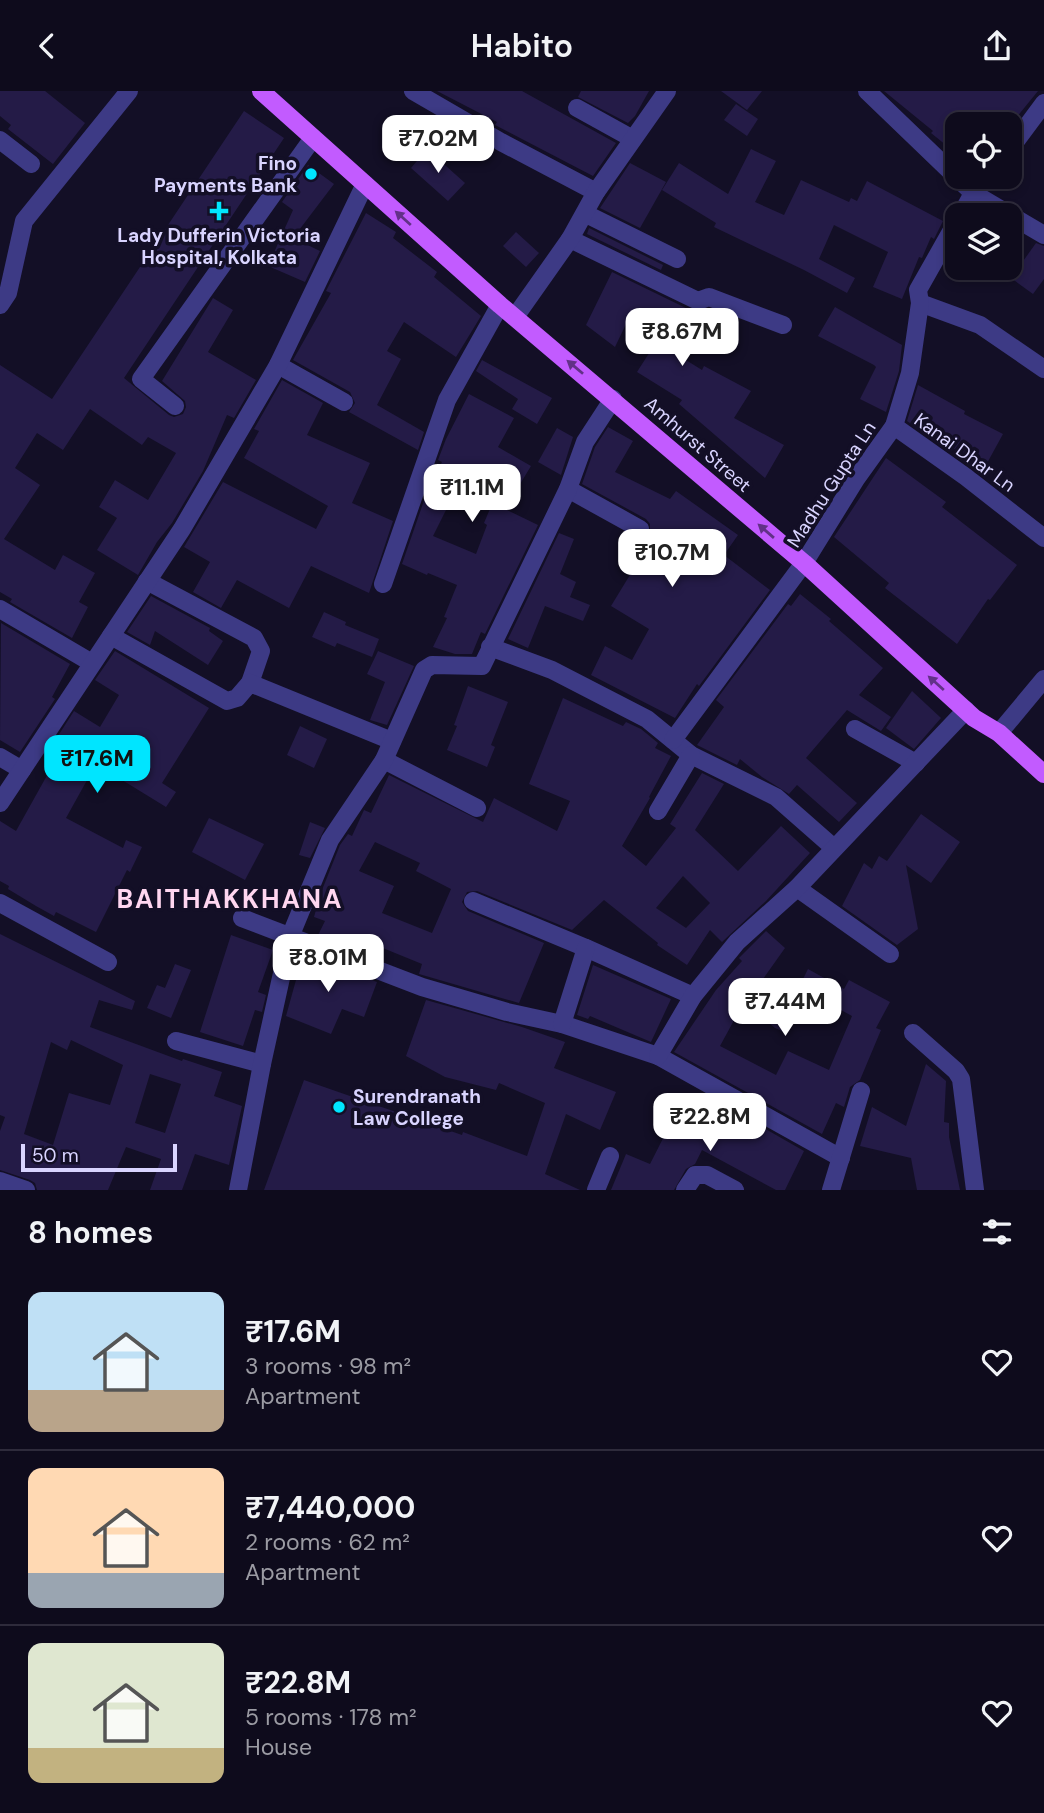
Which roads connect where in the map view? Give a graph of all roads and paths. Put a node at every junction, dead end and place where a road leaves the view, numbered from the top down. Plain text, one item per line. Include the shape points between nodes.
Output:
1 (129, 91) edge
2 (261, 91) edge
3 (413, 91) edge
4 (667, 91) edge
5 (867, 91) edge
6 (1044, 103) edge
7 (577, 108) dead end
8 (1022, 133) edge
9 (313, 138) junction
10 (633, 139) junction
11 (0, 140) edge
12 (31, 165) dead end
13 (365, 184) junction
14 (976, 189) edge
15 (596, 192) junction
16 (973, 193) junction
17 (968, 203) edge
18 (586, 214) junction
19 (1044, 236) edge
20 (570, 239) junction
21 (945, 242) edge
22 (677, 259) dead end
23 (920, 303) junction
24 (0, 305) edge
25 (500, 305) junction
26 (515, 317) junction
27 (783, 325) dead end
28 (278, 365) junction
29 (1044, 369) edge
30 (613, 399) junction
31 (344, 402) dead end
32 (175, 406) dead end
33 (894, 426) junction
34 (568, 489) junction
35 (640, 529) dead end
36 (1044, 538) edge
37 (804, 563) junction
38 (147, 581) junction
39 (383, 584) dead end
40 (0, 609) edge
41 (111, 636) junction
42 (491, 647) junction
43 (92, 663) junction
44 (1044, 679) edge
45 (250, 683) junction
46 (966, 711) junction
47 (855, 729) dead end
48 (999, 733) junction
49 (673, 740) junction
50 (393, 741) junction
51 (691, 755) junction
52 (0, 757) edge
53 (384, 760) junction
54 (916, 763) junction
55 (22, 770) junction
56 (1044, 774) edge
57 (0, 803) edge
58 (477, 808) dead end
59 (658, 811) dead end
60 (834, 848) junction
61 (797, 888) junction
62 (473, 901) dead end
63 (0, 903) edge
64 (242, 918) dead end
65 (290, 937) junction
66 (586, 948) junction
67 (890, 954) dead end
68 (108, 962) dead end
69 (693, 996) junction
70 (562, 1024) junction
71 (913, 1033) dead end
72 (176, 1041) dead end
73 (658, 1056) junction
74 (262, 1064) junction
75 (861, 1090) dead end
76 (610, 1156) dead end
77 (841, 1158) junction
78 (0, 1181) edge
79 (26, 1190) edge
80 (239, 1190) edge
81 (596, 1190) edge
82 (685, 1190) edge
83 (735, 1190) edge
84 (831, 1190) edge
85 (975, 1190) edge

1 - 24 street via 24,221 8,293
2 - 9 main road, Amhurst Street
3 - 15 street
4 - 10 street
5 - 16 street
6 - 8 street
7 - 10 street
9 - 13 main road, Amhurst Street
9 - 32 street via 141,379
10 - 15 street
11 - 12 street
25 -> 13 main road, Amhurst Street
13 - 28 street
14 - 16 street
15 - 18 street
16 - 17 street
16 - 19 street
18 - 20 street
18 - 22 street
20 - 26 street
20 - 27 street via 698,301 709,297
21 - 23 street, Madhu Gupta Ln via 918,290
23 - 29 street via 980,325
23 - 33 street, Madhu Gupta Ln via 910,373
25 - 26 main road, Amhurst Street
25 - 39 street via 447,400
30 -> 26 main road, Amhurst Street
28 - 31 street
28 - 38 street
30 - 34 street via 585,442
37 -> 30 main road, Amhurst Street
33 - 36 street, Kanai Dhar Ln
33 - 37 street, Madhu Gupta Ln
34 - 35 street
34 - 42 street
46 -> 37 main road, Amhurst Street
37 - 49 street, Madhu Gupta Ln
38 - 41 street
38 - 45 street via 254,638 261,651
40 - 43 street
41 - 43 street
41 - 45 street via 227,701 237,698
42 - 49 street via 552,670 647,719
42 - 50 street via 482,666 432,665 424,670
43 - 55 street
44 - 48 street
45 - 50 street
46 - 48 main road, Amhurst Street
46 - 54 street
47 - 54 street
48 - 56 main road, Amhurst Street
49 - 51 street
50 - 53 street
51 - 59 street
51 - 60 street via 776,797
52 - 55 street
53 - 58 street
53 - 65 street via 330,839
54 - 60 street
55 - 57 street
60 - 61 street
61 - 67 street
61 - 69 street via 737,942
62 - 66 street
63 - 68 street
64 - 65 street
65 - 70 street via 422,987
65 - 74 street
66 - 69 street
66 - 70 street
69 - 73 street
70 - 73 street
71 - 85 street via 961,1079
72 - 74 street
73 - 77 street
74 - 80 street
75 - 77 street
76 - 81 street
77 - 84 street
78 - 79 street
82 - 83 street via 695,1175 707,1175

